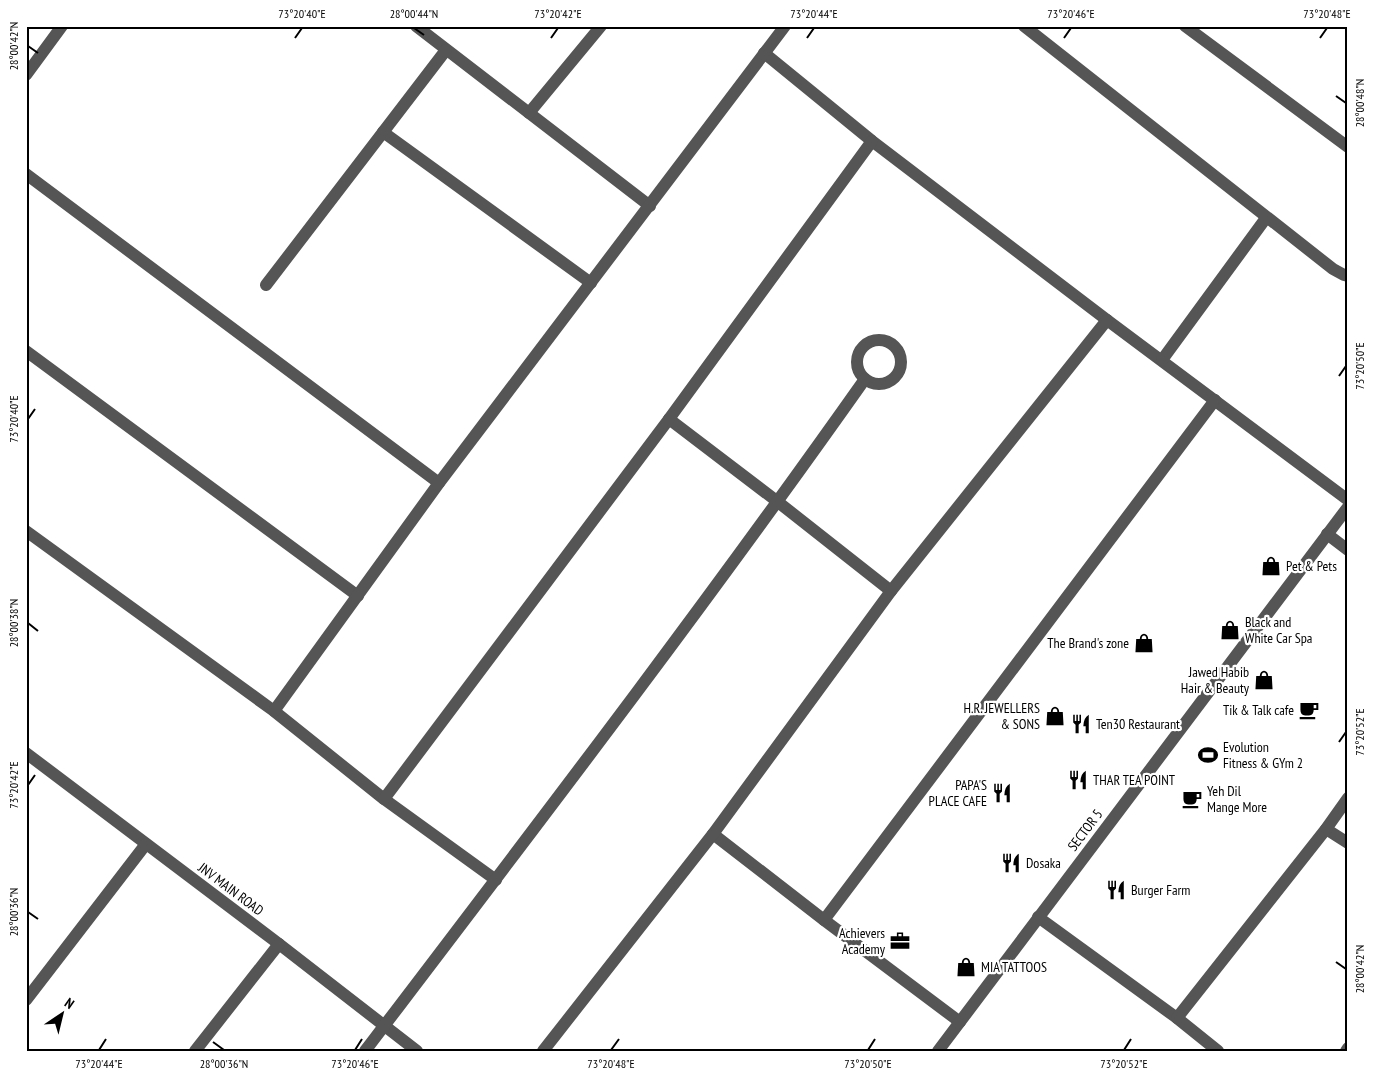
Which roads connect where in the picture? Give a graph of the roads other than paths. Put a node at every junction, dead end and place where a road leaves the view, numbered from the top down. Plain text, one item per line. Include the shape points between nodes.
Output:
1 (62, 26) edge
2 (601, 26) edge
3 (1024, 26) edge
4 (1185, 26) edge
5 (423, 28) edge
6 (781, 28) edge
7 (446, 50) junction
8 (764, 52) junction
9 (26, 74) edge
10 (529, 113) junction
11 (383, 132) junction
12 (872, 141) junction
13 (1348, 146) edge
14 (26, 174) edge
15 (650, 206) junction
16 (1266, 218) junction
17 (1348, 276) edge
18 (591, 282) junction
19 (266, 285) dead end
20 (1107, 320) junction
21 (26, 351) edge
22 (1162, 360) junction
23 (865, 380) dead end
24 (1215, 400) junction
25 (669, 419) junction
26 (439, 483) junction
27 (1348, 500) edge
28 (778, 502) junction
29 (1348, 507) edge
30 (26, 531) edge
31 (1327, 534) junction
32 (1348, 550) edge
33 (891, 592) junction
34 (358, 596) junction
35 (274, 711) junction
36 (26, 753) edge
37 (1348, 798) edge
38 (384, 799) junction
39 (1326, 829) junction
40 (712, 834) junction
41 (1348, 843) edge
42 (146, 844) junction
43 (496, 880) junction
44 (1038, 918) junction
45 (824, 920) junction
46 (279, 944) junction
47 (26, 1000) edge
48 (1177, 1018) junction
49 (960, 1022) junction
50 (384, 1026) junction
51 (195, 1051) edge
52 (365, 1051) edge
53 (417, 1051) edge
54 (543, 1051) edge
55 (938, 1051) edge
56 (1218, 1051) edge

1 - 9 street
2 - 10 street
3 - 16 street
4 - 13 street
5 - 7 street
6 - 8 street
7 - 10 street
7 - 11 street
8 - 12 street
8 - 15 street
10 - 15 street
11 - 18 street
11 - 19 street
12 - 20 street
12 - 25 street
14 - 26 street
15 - 18 street
16 - 17 street via 1333,269
16 - 22 street
18 - 26 street
20 - 22 street
20 - 33 street
21 - 34 street
22 - 24 street
23 - 28 street
24 - 27 street
24 - 45 street
25 - 28 street
25 - 38 street
26 - 34 street
28 - 33 street
28 - 43 street
29 - 31 street, SECTOR 5
30 - 35 street
31 - 32 street
31 - 44 street, SECTOR 5
33 - 40 street
34 - 35 street
35 - 38 street
36 - 42 street, JNV MAIN ROAD
37 - 39 street
38 - 43 street
39 - 41 street
39 - 48 street
40 - 45 street
40 - 54 street
42 - 46 street, JNV MAIN ROAD
42 - 47 street
43 - 50 street
44 - 48 street
44 - 49 street, SECTOR 5
45 - 49 street
46 - 50 street, JNV MAIN ROAD
46 - 51 street
48 - 56 street
49 - 55 street, SECTOR 5
50 - 52 street
50 - 53 street, JNV MAIN ROAD

